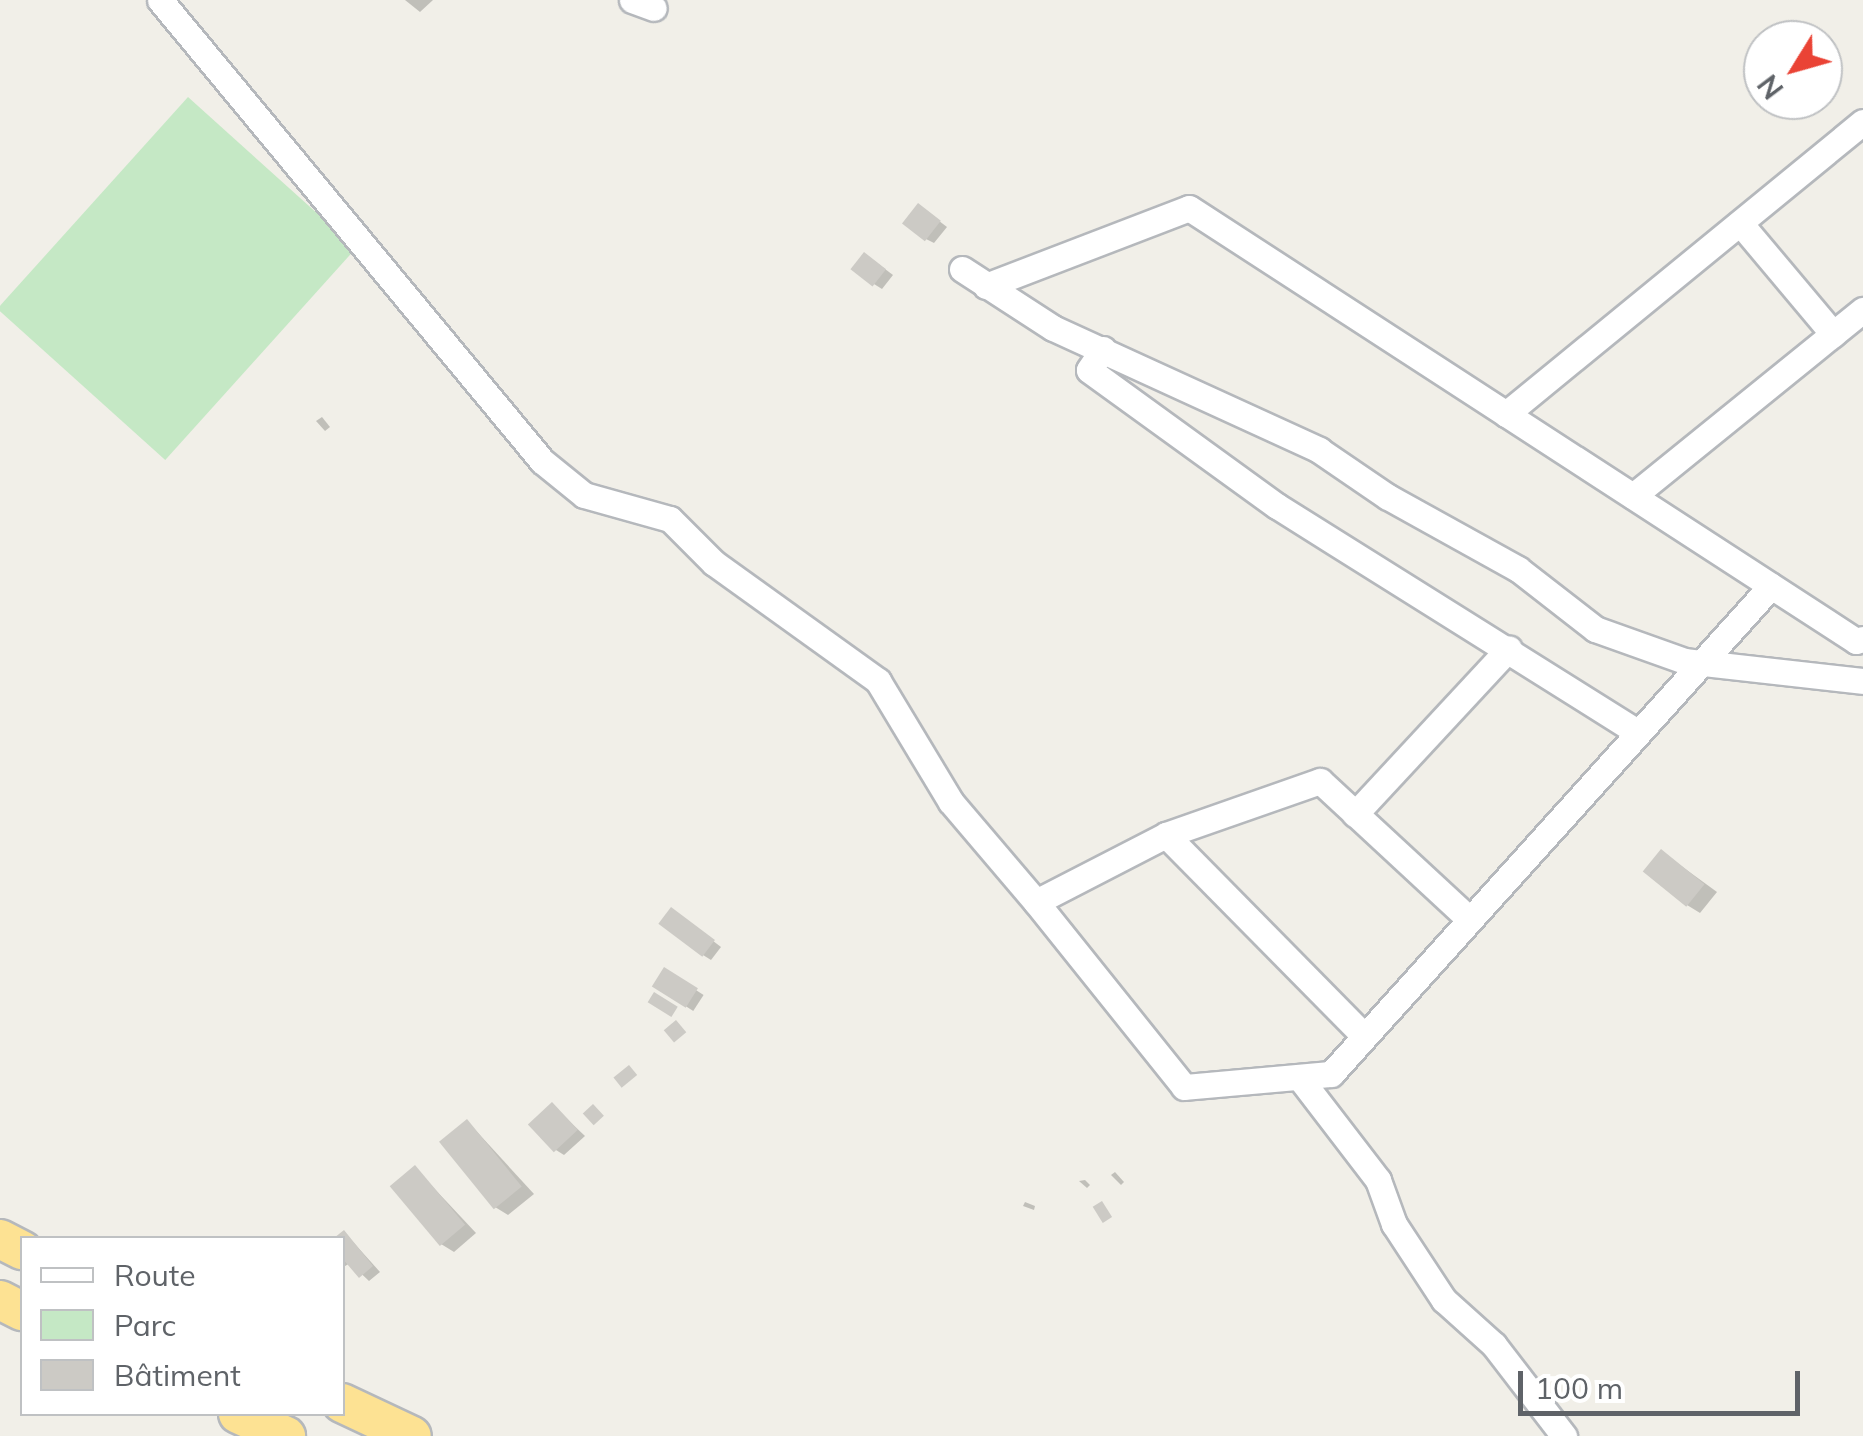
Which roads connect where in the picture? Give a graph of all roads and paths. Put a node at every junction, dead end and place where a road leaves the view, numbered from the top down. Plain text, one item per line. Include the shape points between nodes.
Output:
1 (160, 0) edge
2 (1863, 122) edge
3 (1740, 222) junction
4 (962, 268) dead end
5 (986, 286) junction
6 (1863, 310) edge
7 (1833, 334) junction
8 (1103, 349) junction
9 (1506, 414) junction
10 (1633, 496) junction
11 (1771, 586) junction
12 (1863, 639) edge
13 (1508, 648) junction
14 (1700, 663) junction
15 (1863, 681) edge
16 (1637, 732) junction
17 (1356, 814) junction
18 (1166, 835) junction
19 (1036, 902) junction
20 (1467, 917) junction
21 (1363, 1036) junction
22 (1299, 1078) junction
23 (345, 1404) edge
24 (242, 1416) edge
25 (286, 1436) edge
26 (412, 1436) edge
27 (1564, 1436) edge

1 - 19 street via 542,461 584,494 670,520 714,563 878,681 951,802
2 - 3 street
3 - 7 street
3 - 9 street
4 - 5 street
5 - 8 street via 1020,311
5 - 9 street via 1189,208
6 - 7 street
7 - 10 street
8 - 13 street via 1089,370 1128,399 1277,506
8 - 14 street via 1320,450 1388,497 1518,569 1595,630
9 - 10 street
10 - 11 street
11 - 12 street via 1856,641
11 - 14 street
13 - 16 street
13 - 17 street
14 - 15 street
14 - 16 street
16 - 20 street
17 - 18 street via 1320,781
17 - 20 street
18 - 19 street
18 - 21 street
19 - 22 street via 1184,1087
20 - 21 street
21 - 22 street via 1331,1074
22 - 27 street via 1378,1180 1394,1224 1444,1300 1494,1345
23 - 26 highway
24 - 25 highway

